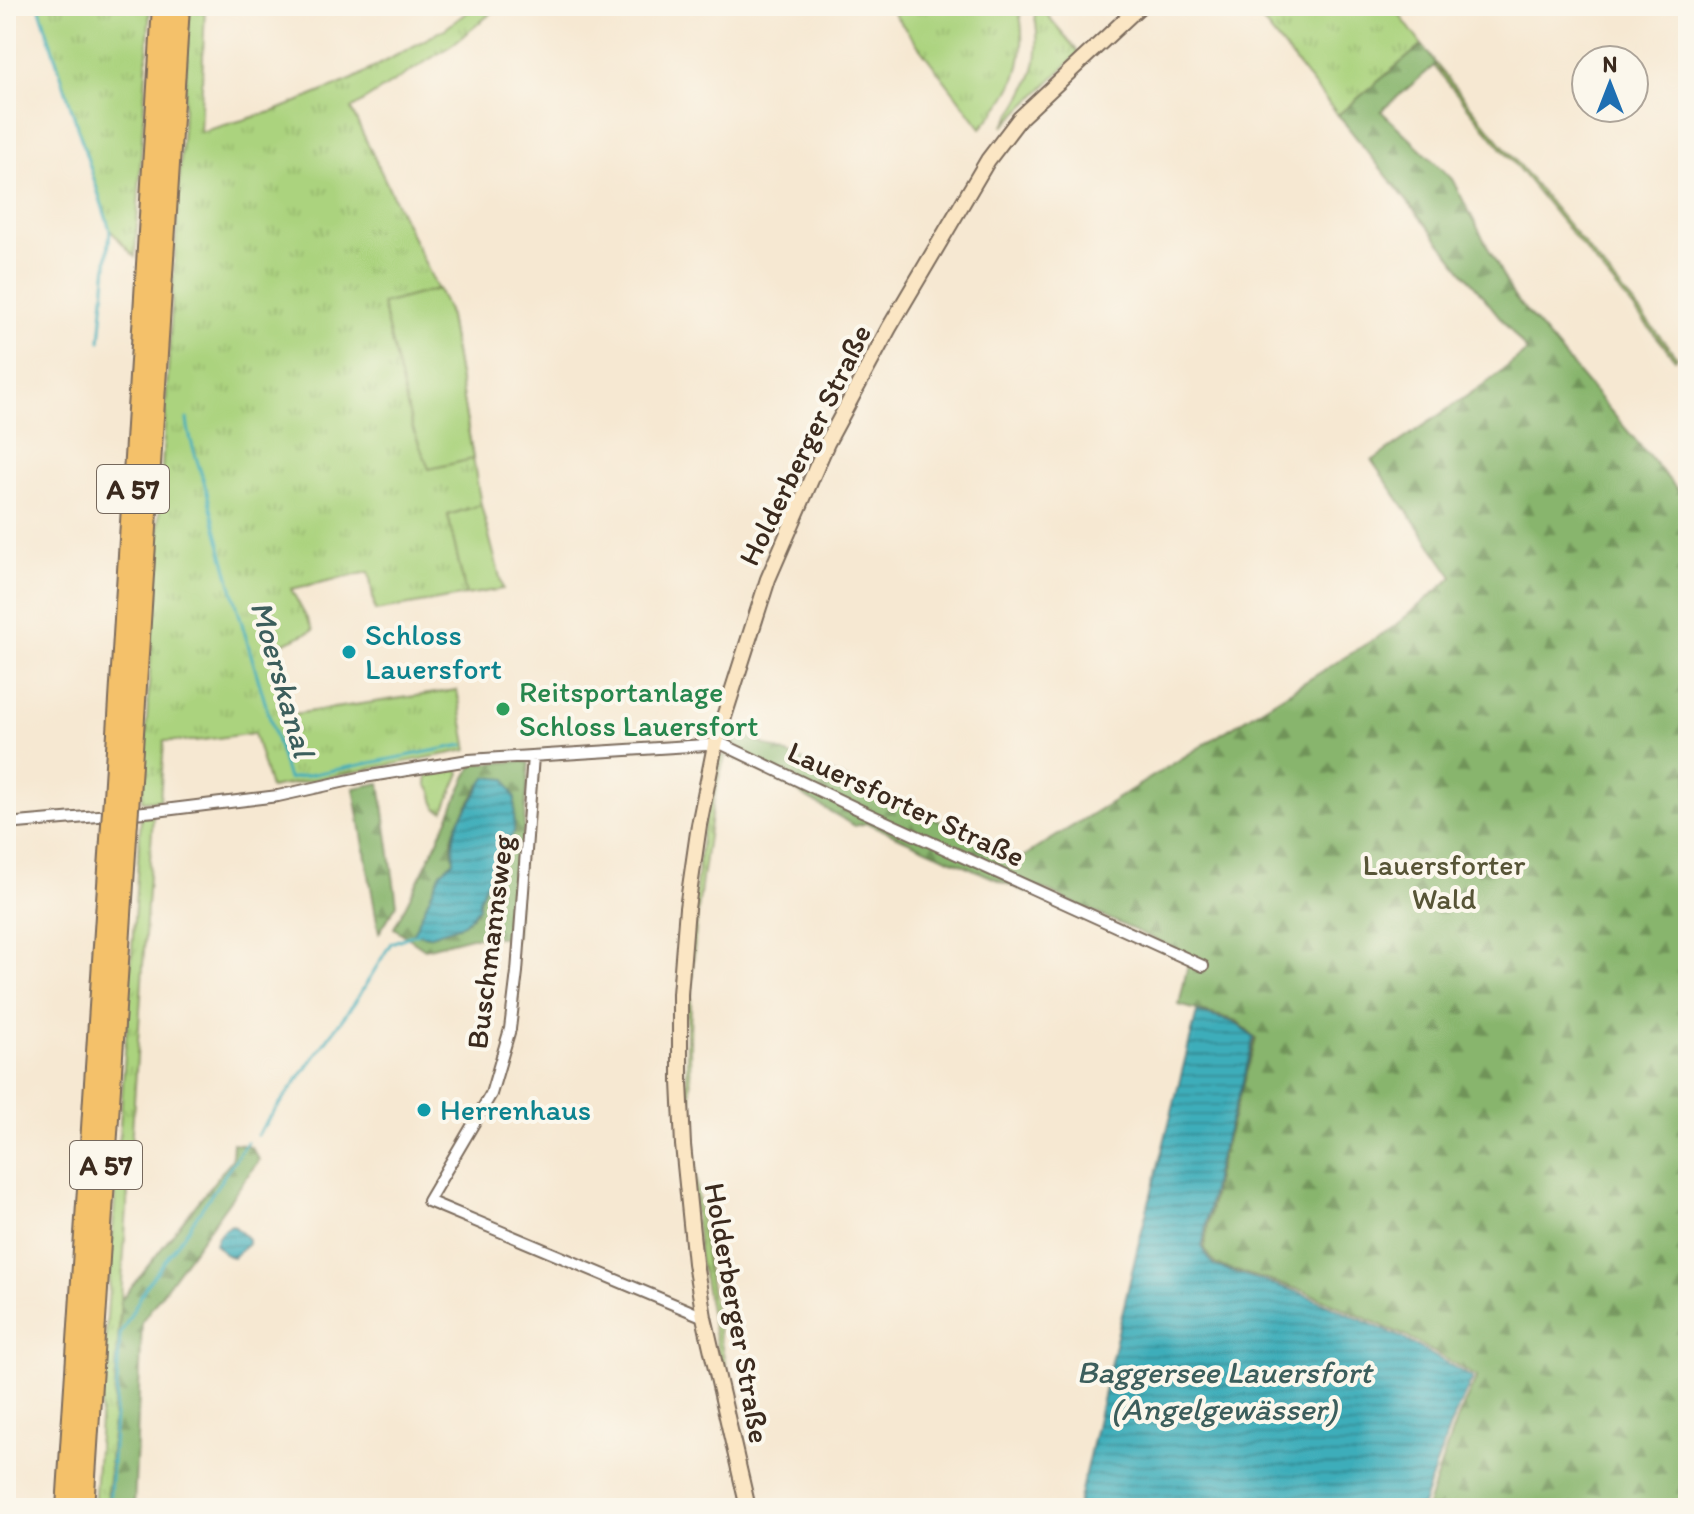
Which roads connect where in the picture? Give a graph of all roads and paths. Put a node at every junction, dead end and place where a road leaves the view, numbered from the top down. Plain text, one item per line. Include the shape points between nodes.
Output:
1 (162, 6) edge
2 (180, 6) edge
3 (1140, 6) edge
4 (715, 745) junction
5 (533, 756) junction
6 (121, 796) junction
7 (120, 823) junction
8 (6, 824) edge
9 (1203, 966) dead end
10 (704, 1317) junction
11 (66, 1508) edge
12 (84, 1508) edge
13 (748, 1508) edge

1 - 6 highway, A 57
2 - 6 highway, A 57
3 - 4 main road, Holderberger Straße via 1020,118 988,160 889,328 827,443 783,543
4 - 5 street, Lauersforter Straße
4 - 9 street, Lauersforter Straße
4 - 10 main road, Holderberger Straße via 687,908 679,1039 683,1145
5 - 8 street, Lauersforter Straße via 469,760 278,796
5 - 10 street, Buschmannsweg via 510,1029 491,1094 428,1201
6 - 7 highway, A 57, bridge
7 - 11 highway, A 57
7 - 12 highway, A 57
10 - 13 main road, Holderberger Straße

